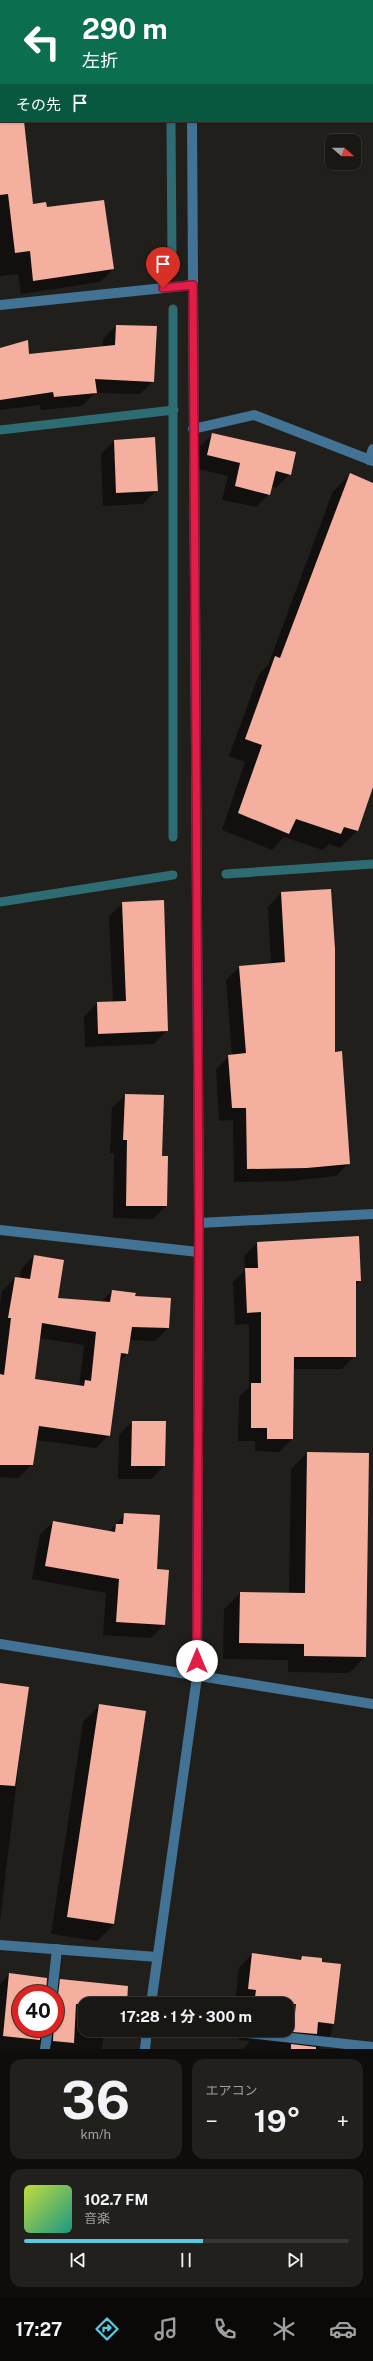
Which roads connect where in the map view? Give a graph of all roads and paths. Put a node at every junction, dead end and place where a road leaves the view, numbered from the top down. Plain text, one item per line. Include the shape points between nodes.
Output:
1 (192, 122) edge
2 (193, 285) junction
3 (0, 305) edge
4 (193, 429) junction
5 (373, 449) edge
6 (371, 460) edge
7 (373, 1214) edge
8 (199, 1223) junction
9 (0, 1230) edge
10 (198, 1252) junction
11 (0, 1644) edge
12 (197, 1677) junction
13 (373, 1704) edge
14 (0, 1945) edge
15 (57, 1949) junction
16 (157, 1957) junction
17 (53, 1985) edge
18 (151, 1997) edge
19 (47, 2037) edge
20 (146, 2037) edge
21 (283, 2037) edge
22 (373, 2047) edge
23 (45, 2049) edge
24 (145, 2049) edge

1 - 2 street
2 - 3 street
2 - 4 street
4 - 6 street via 254,415
4 - 8 street
5 - 6 street
7 - 8 street
8 - 10 street
9 - 10 street
10 - 12 street
11 - 12 street
12 - 13 street
12 - 16 street
14 - 15 street
15 - 16 street
15 - 17 street
16 - 18 street
19 - 23 street
20 - 24 street
21 - 22 street

